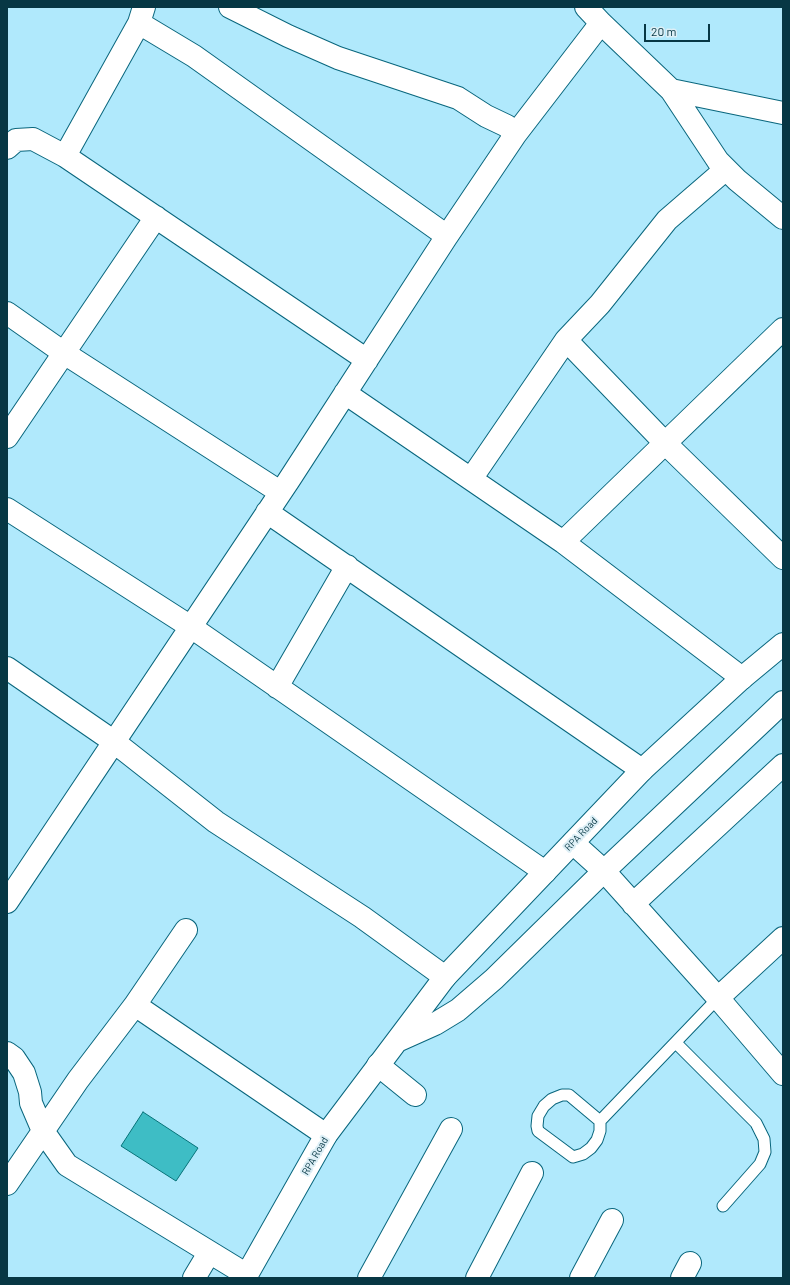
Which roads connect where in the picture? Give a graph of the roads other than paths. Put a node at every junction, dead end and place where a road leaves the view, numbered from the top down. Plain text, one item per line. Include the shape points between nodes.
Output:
1 (230, 7) edge
2 (586, 7) edge
3 (142, 15) edge
4 (601, 23) junction
5 (671, 90) junction
6 (783, 113) edge
7 (515, 135) junction
8 (7, 148) edge
9 (65, 156) junction
10 (726, 169) junction
11 (156, 217) junction
12 (783, 218) edge
13 (447, 236) junction
14 (7, 313) edge
15 (783, 329) edge
16 (566, 340) junction
17 (64, 353) junction
18 (366, 360) junction
19 (345, 393) junction
20 (7, 437) edge
21 (665, 443) junction
22 (471, 479) junction
23 (280, 492) junction
24 (7, 509) edge
25 (267, 512) junction
26 (563, 542) junction
27 (783, 558) edge
28 (347, 566) junction
29 (191, 627) junction
30 (783, 644) edge
31 (7, 668) edge
32 (742, 678) junction
33 (278, 687) junction
34 (783, 702) edge
35 (113, 741) junction
36 (783, 766) edge
37 (642, 770) junction
38 (573, 843) junction
39 (545, 872) junction
40 (604, 872) junction
41 (7, 902) edge
42 (633, 904) junction
43 (186, 930) dead end
44 (783, 938) edge
45 (445, 977) junction
46 (718, 998) junction
47 (135, 1005) junction
48 (396, 1041) junction
49 (676, 1043) junction
50 (7, 1053) edge
51 (378, 1065) junction
52 (783, 1074) edge
53 (415, 1095) dead end
54 (600, 1121) junction
55 (451, 1129) dead end
56 (43, 1131) junction
57 (326, 1135) junction
58 (532, 1173) dead end
59 (7, 1184) edge
60 (723, 1206) dead end
61 (612, 1220) dead end
62 (209, 1253) junction
63 (246, 1277) edge
64 (194, 1278) edge
65 (369, 1278) edge
66 (477, 1278) edge
67 (581, 1278) edge

1 - 7 street via 338,58 458,98 507,126
2 - 4 street
3 - 9 street
3 - 13 street via 194,56
4 - 5 street
4 - 7 street
5 - 6 street
5 - 10 street
7 - 13 street
8 - 9 street via 16,140 33,139
9 - 11 street
10 - 12 street
10 - 16 street via 667,220 600,304
11 - 17 street
11 - 18 street
13 - 18 street
14 - 17 street
15 - 21 street
16 - 21 street
16 - 22 street
17 - 20 street
17 - 23 street
18 - 19 street
19 - 22 street
19 - 23 street
21 - 26 street
21 - 27 street
22 - 26 street
23 - 25 street
24 - 29 street
25 - 28 street
25 - 29 street
26 - 32 street
28 - 33 street
28 - 37 street
29 - 33 street
29 - 35 street
30 - 32 street, RPA Road
31 - 35 street
32 - 37 street, RPA Road
33 - 39 street
34 - 40 street, RPA Road
35 - 41 street
35 - 45 street via 216,822 362,917
36 - 42 street
37 - 38 street, RPA Road
38 - 39 street, RPA Road
38 - 40 street
39 - 45 street, RPA Road
40 - 42 street
40 - 48 street, RPA Road via 494,979 458,1010 435,1024
42 - 46 street
43 - 47 street
44 - 46 street
45 - 48 street, RPA Road
46 - 49 lane
46 - 52 street
47 - 56 street
47 - 57 street
48 - 51 street, RPA Road
49 - 54 lane
49 - 60 lane via 756,1123 764,1138 765,1152 760,1164
50 - 56 street via 14,1058 24,1073 31,1103
51 - 53 street
51 - 57 street, RPA Road
54 - 54 lane via 597,1140 583,1154 573,1157 538,1131 536,1126 544,1106 562,1095 569,1095
55 - 65 street
56 - 59 street
56 - 62 street via 68,1166
57 - 63 street, RPA Road
58 - 66 street
61 - 67 street
62 - 63 street
62 - 64 street

